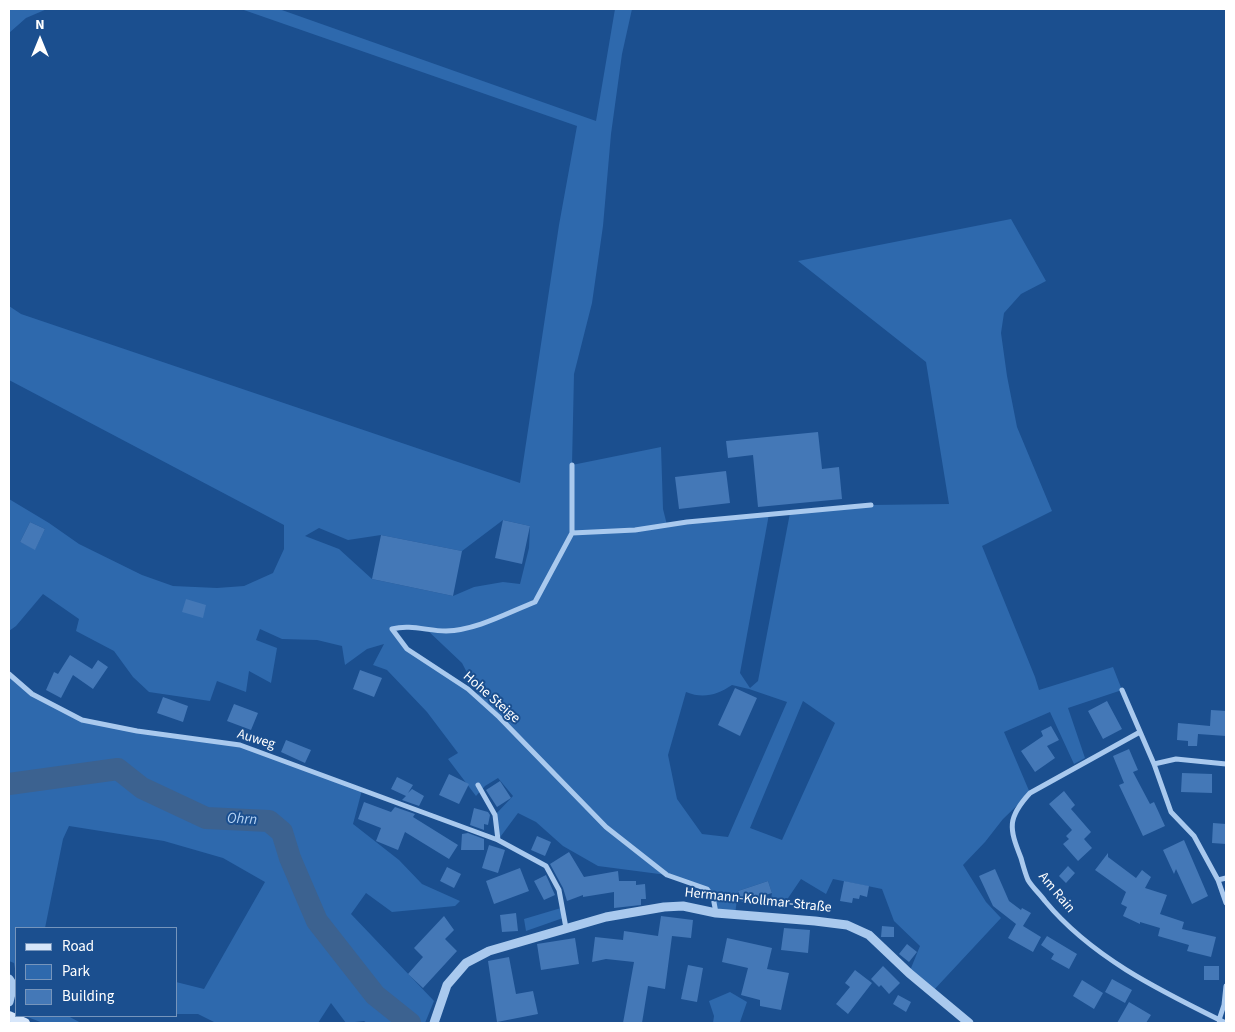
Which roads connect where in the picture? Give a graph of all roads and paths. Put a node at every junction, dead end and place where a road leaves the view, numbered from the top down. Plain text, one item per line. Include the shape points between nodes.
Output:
1 (572, 466) dead end
2 (871, 505) dead end
3 (572, 533) junction
4 (9, 674) edge
5 (1122, 690) dead end
6 (1140, 732) junction
7 (1154, 764) junction
8 (1226, 764) edge
9 (478, 785) dead end
10 (498, 840) junction
11 (1226, 878) edge
12 (1218, 880) junction
13 (1226, 903) edge
14 (716, 913) junction
15 (566, 928) junction
16 (9, 980) edge
17 (1226, 986) edge
18 (9, 1002) edge
19 (9, 1016) edge
20 (436, 1019) edge
21 (1219, 1020) junction
22 (25, 1023) edge
23 (969, 1023) edge
24 (1226, 1023) edge

1 - 3 street, Hohe Steige
2 - 3 street via 635,530
3 - 14 street, Hohe Steige via 535,602 474,627 446,631 392,629 407,649 468,689 493,712 606,827 667,875 707,889 714,897
4 - 10 street, Auweg via 32,694 82,720 240,745
5 - 6 street
6 - 7 street
6 - 21 street, Am Rain via 1030,793 1018,806 1012,820 1012,837 1029,880 1054,912 1094,948 1166,994
7 - 8 street via 1176,759
7 - 12 street via 1171,812 1194,836
9 - 10 street via 496,815
10 - 15 street, Auweg via 546,866 559,890
11 - 12 street
12 - 13 street
14 - 15 street, Hermann-Kollmar-Straße via 684,906 664,907
14 - 23 street, Hermann-Kollmar-Straße via 847,925 869,935
15 - 20 street, Hermann-Kollmar-Straße via 488,951 466,963 447,985
16 - 18 street via 13,985
17 - 21 street
19 - 22 main road
21 - 24 street, Am Rain

